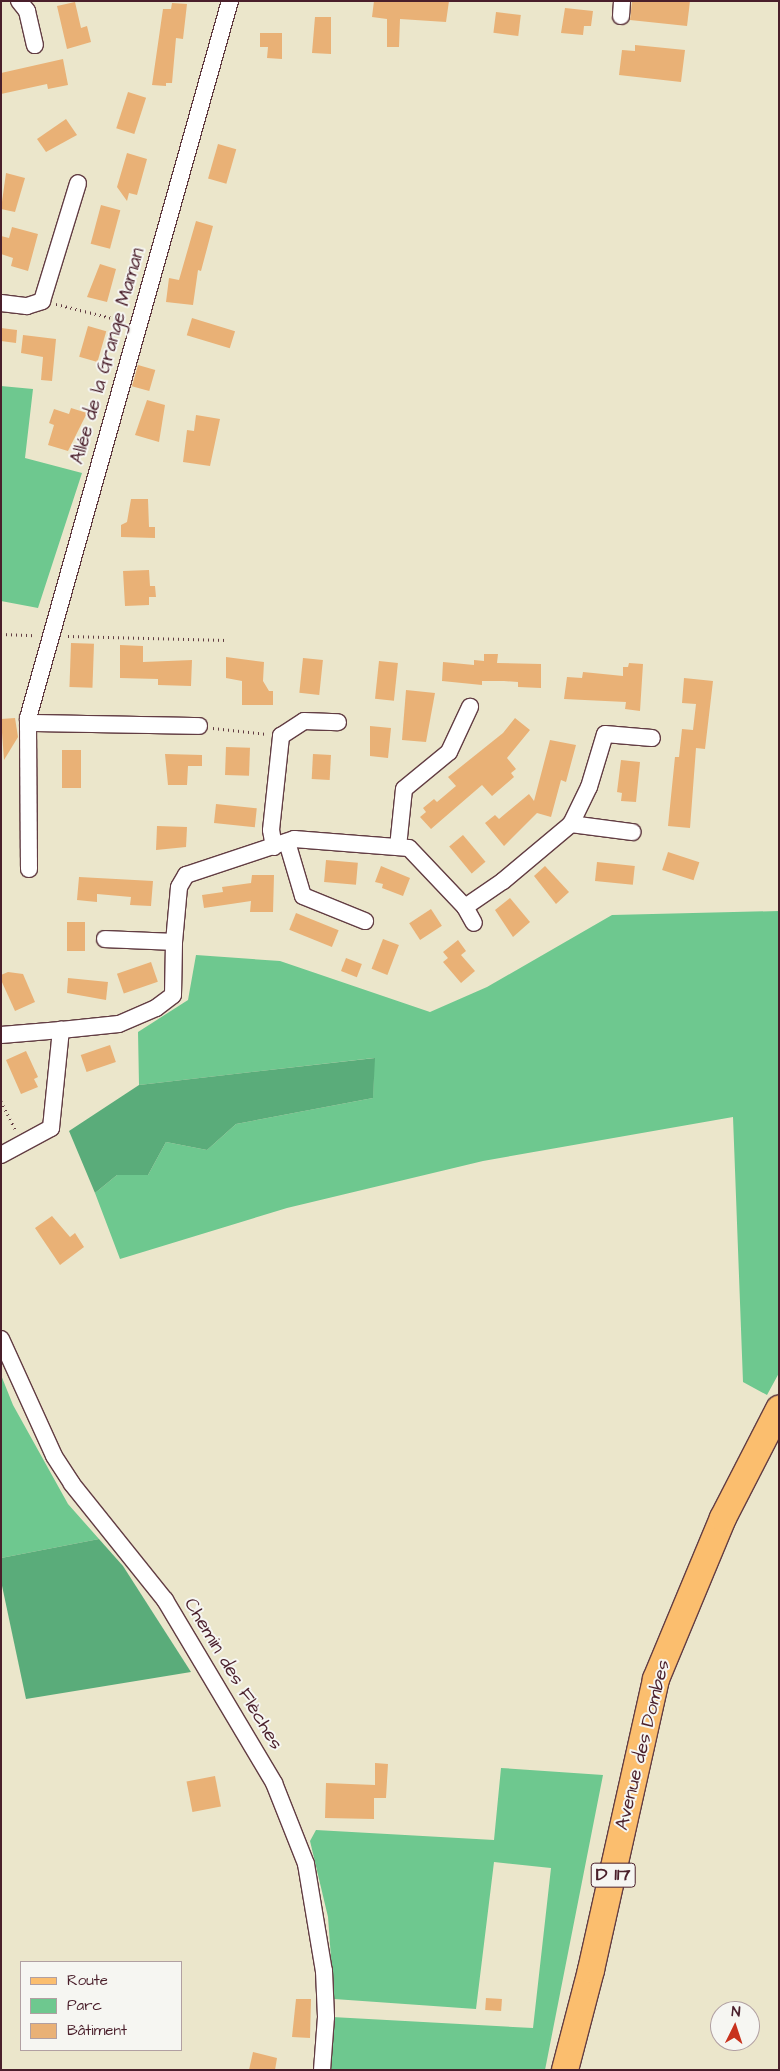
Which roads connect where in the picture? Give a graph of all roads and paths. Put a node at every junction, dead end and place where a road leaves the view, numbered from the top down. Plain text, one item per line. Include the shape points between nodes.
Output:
1 (19, 1) edge
2 (230, 1) edge
3 (35, 45) dead end
4 (78, 183) dead end
5 (42, 301) junction
6 (1, 303) edge
7 (137, 325) junction
8 (1, 634) edge
9 (50, 635) junction
10 (228, 640) dead end
11 (470, 707) dead end
12 (338, 722) dead end
13 (28, 723) junction
14 (199, 726) joint
15 (281, 736) junction
16 (652, 738) dead end
17 (571, 824) junction
18 (632, 832) dead end
19 (280, 844) junction
20 (398, 847) junction
21 (29, 869) dead end
22 (465, 907) junction
23 (365, 921) dead end
24 (474, 923) dead end
25 (105, 939) dead end
26 (174, 942) junction
27 (61, 1030) junction
28 (1, 1035) edge
29 (1, 1101) edge
30 (22, 1144) junction
31 (1, 1155) edge
32 (1, 1339) edge
33 (779, 1409) edge
34 (322, 2070) edge
35 (565, 2070) edge

1 - 3 street via 27,11
2 - 7 street, Allée de la Grange Maman
4 - 5 street
5 - 6 street via 27,306
5 - 7 path
7 - 9 street, Allée de la Grange Maman
8 - 9 path
9 - 10 path
9 - 13 street, Allée de la Grange Maman
11 - 20 street via 449,752 404,789
12 - 15 street via 304,721
13 - 14 street
13 - 21 street, Allée de la Grange Maman
14 - 15 path
15 - 19 street via 271,830
16 - 17 street via 605,734 589,787
17 - 18 street
17 - 22 street via 503,881
19 - 20 street via 294,839
19 - 23 street via 304,896
19 - 26 street via 186,875 179,887
20 - 22 street via 409,848
22 - 24 street
25 - 26 street
26 - 27 street via 173,996 156,1008 119,1024
27 - 28 street
27 - 30 street via 51,1128
29 - 30 path
30 - 31 street
32 - 34 street, Chemin des Flèches via 54,1456 72,1484 165,1600 274,1783 306,1864 324,1971 326,2009
33 - 35 main road, Avenue des Dombes / D 117 via 723,1518 656,1680 591,1970

